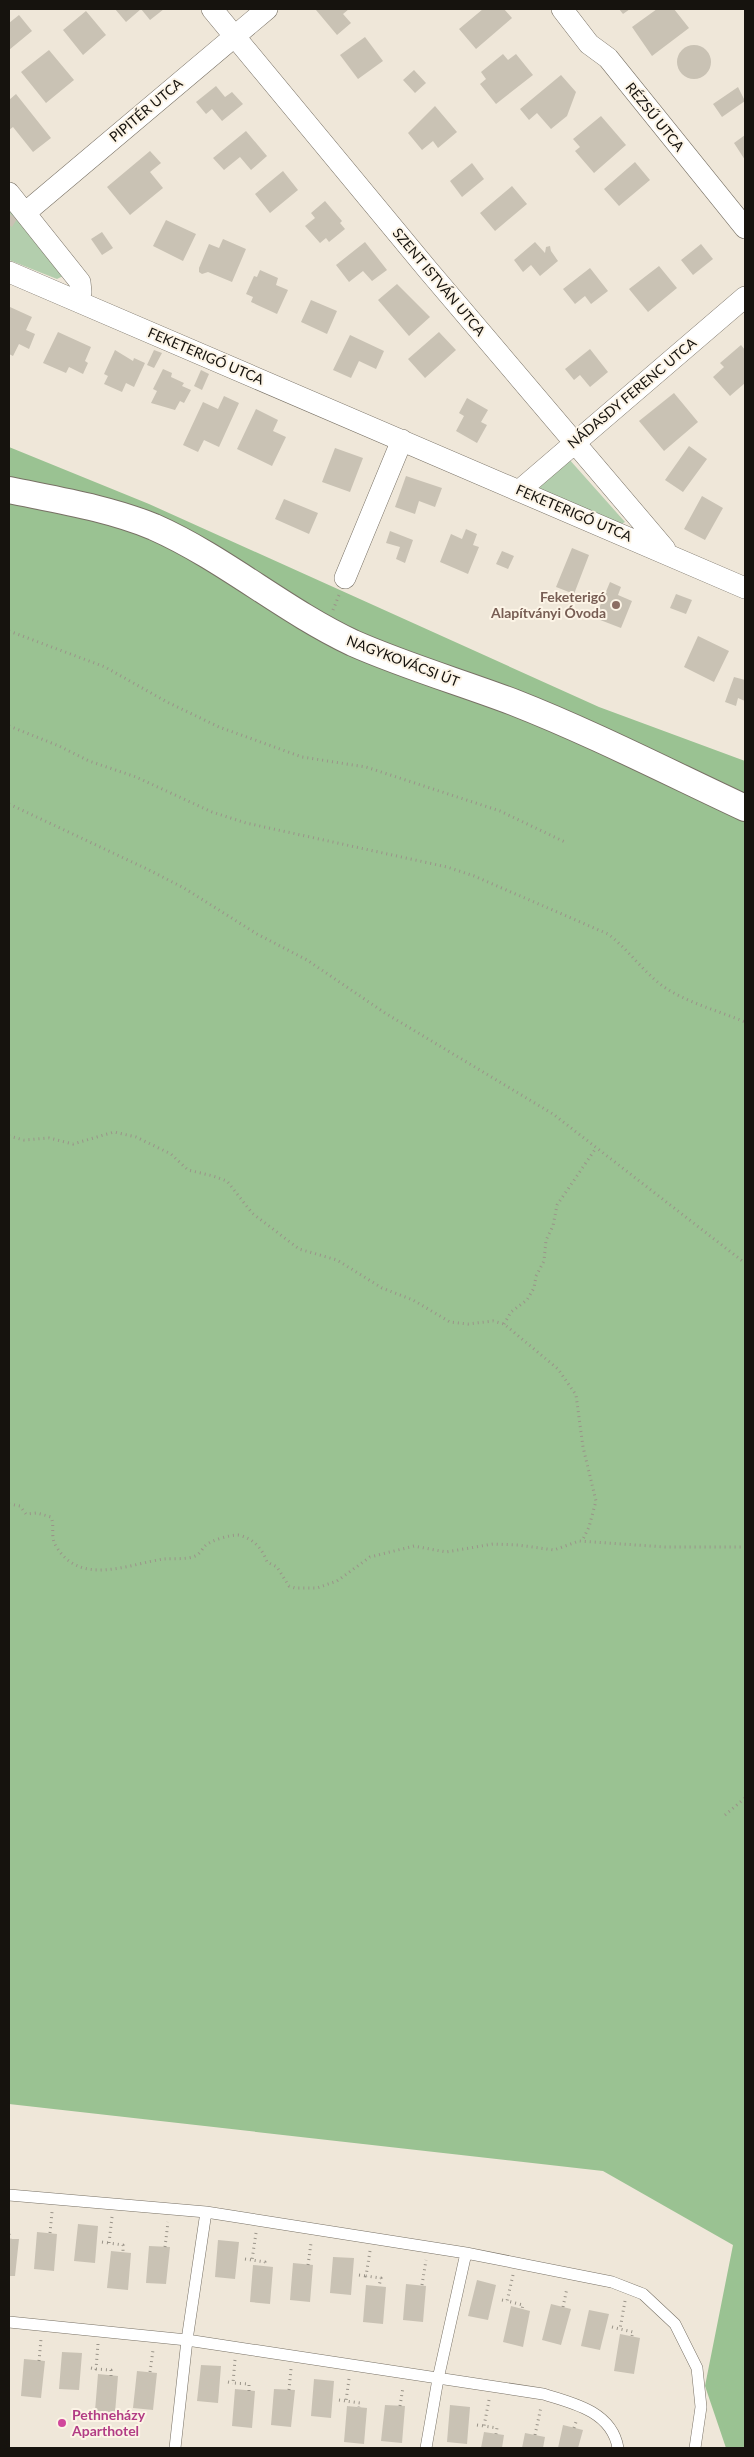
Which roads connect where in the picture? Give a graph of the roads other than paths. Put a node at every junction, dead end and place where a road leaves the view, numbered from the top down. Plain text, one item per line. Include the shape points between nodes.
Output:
1 (212, 9) edge
2 (267, 9) edge
3 (562, 9) edge
4 (233, 36) junction
5 (9, 193) edge
6 (25, 213) junction
7 (745, 228) edge
8 (9, 272) edge
9 (745, 297) edge
10 (78, 301) junction
11 (402, 440) junction
12 (573, 442) junction
13 (9, 490) edge
14 (520, 490) junction
15 (668, 553) junction
16 (345, 578) road end
17 (745, 588) edge
18 (745, 808) edge
19 (9, 2195) edge
20 (206, 2212) junction
21 (466, 2253) junction
22 (9, 2322) edge
23 (187, 2340) junction
24 (438, 2379) junction
25 (175, 2448) edge
26 (426, 2448) edge
27 (618, 2448) edge
28 (695, 2448) edge

1 - 4 street, SZENT ISTVÁN UTCA
2 - 4 street, PIPITÉR UTCA
3 - 7 street, RÉZSŰ UTCA via 589,44 608,58
4 - 6 street, PIPITÉR UTCA
4 - 12 street, SZENT ISTVÁN UTCA
5 - 6 street
6 - 10 street via 80,282
8 - 10 street, FEKETERIGÓ UTCA
9 - 12 street, NÁDASDY FERENC UTCA
10 - 11 street, FEKETERIGÓ UTCA
11 - 14 street, FEKETERIGÓ UTCA
11 - 16 street
12 - 14 street, NÁDASDY FERENC UTCA
12 - 15 street, SZENT ISTVÁN UTCA
13 - 18 street, NAGYKOVÁCSI ÚT via 97,509 154,528 188,544 326,629 382,656 550,717
14 - 15 street, FEKETERIGÓ UTCA
15 - 17 street, FEKETERIGÓ UTCA
19 - 20 lane
20 - 21 lane
20 - 23 lane
21 - 24 lane
21 - 28 lane via 581,2274 643,2294 675,2324 697,2368 701,2407
22 - 23 lane
23 - 24 lane
23 - 25 lane
24 - 26 lane
24 - 27 lane via 543,2394 574,2403 599,2415 616,2437

